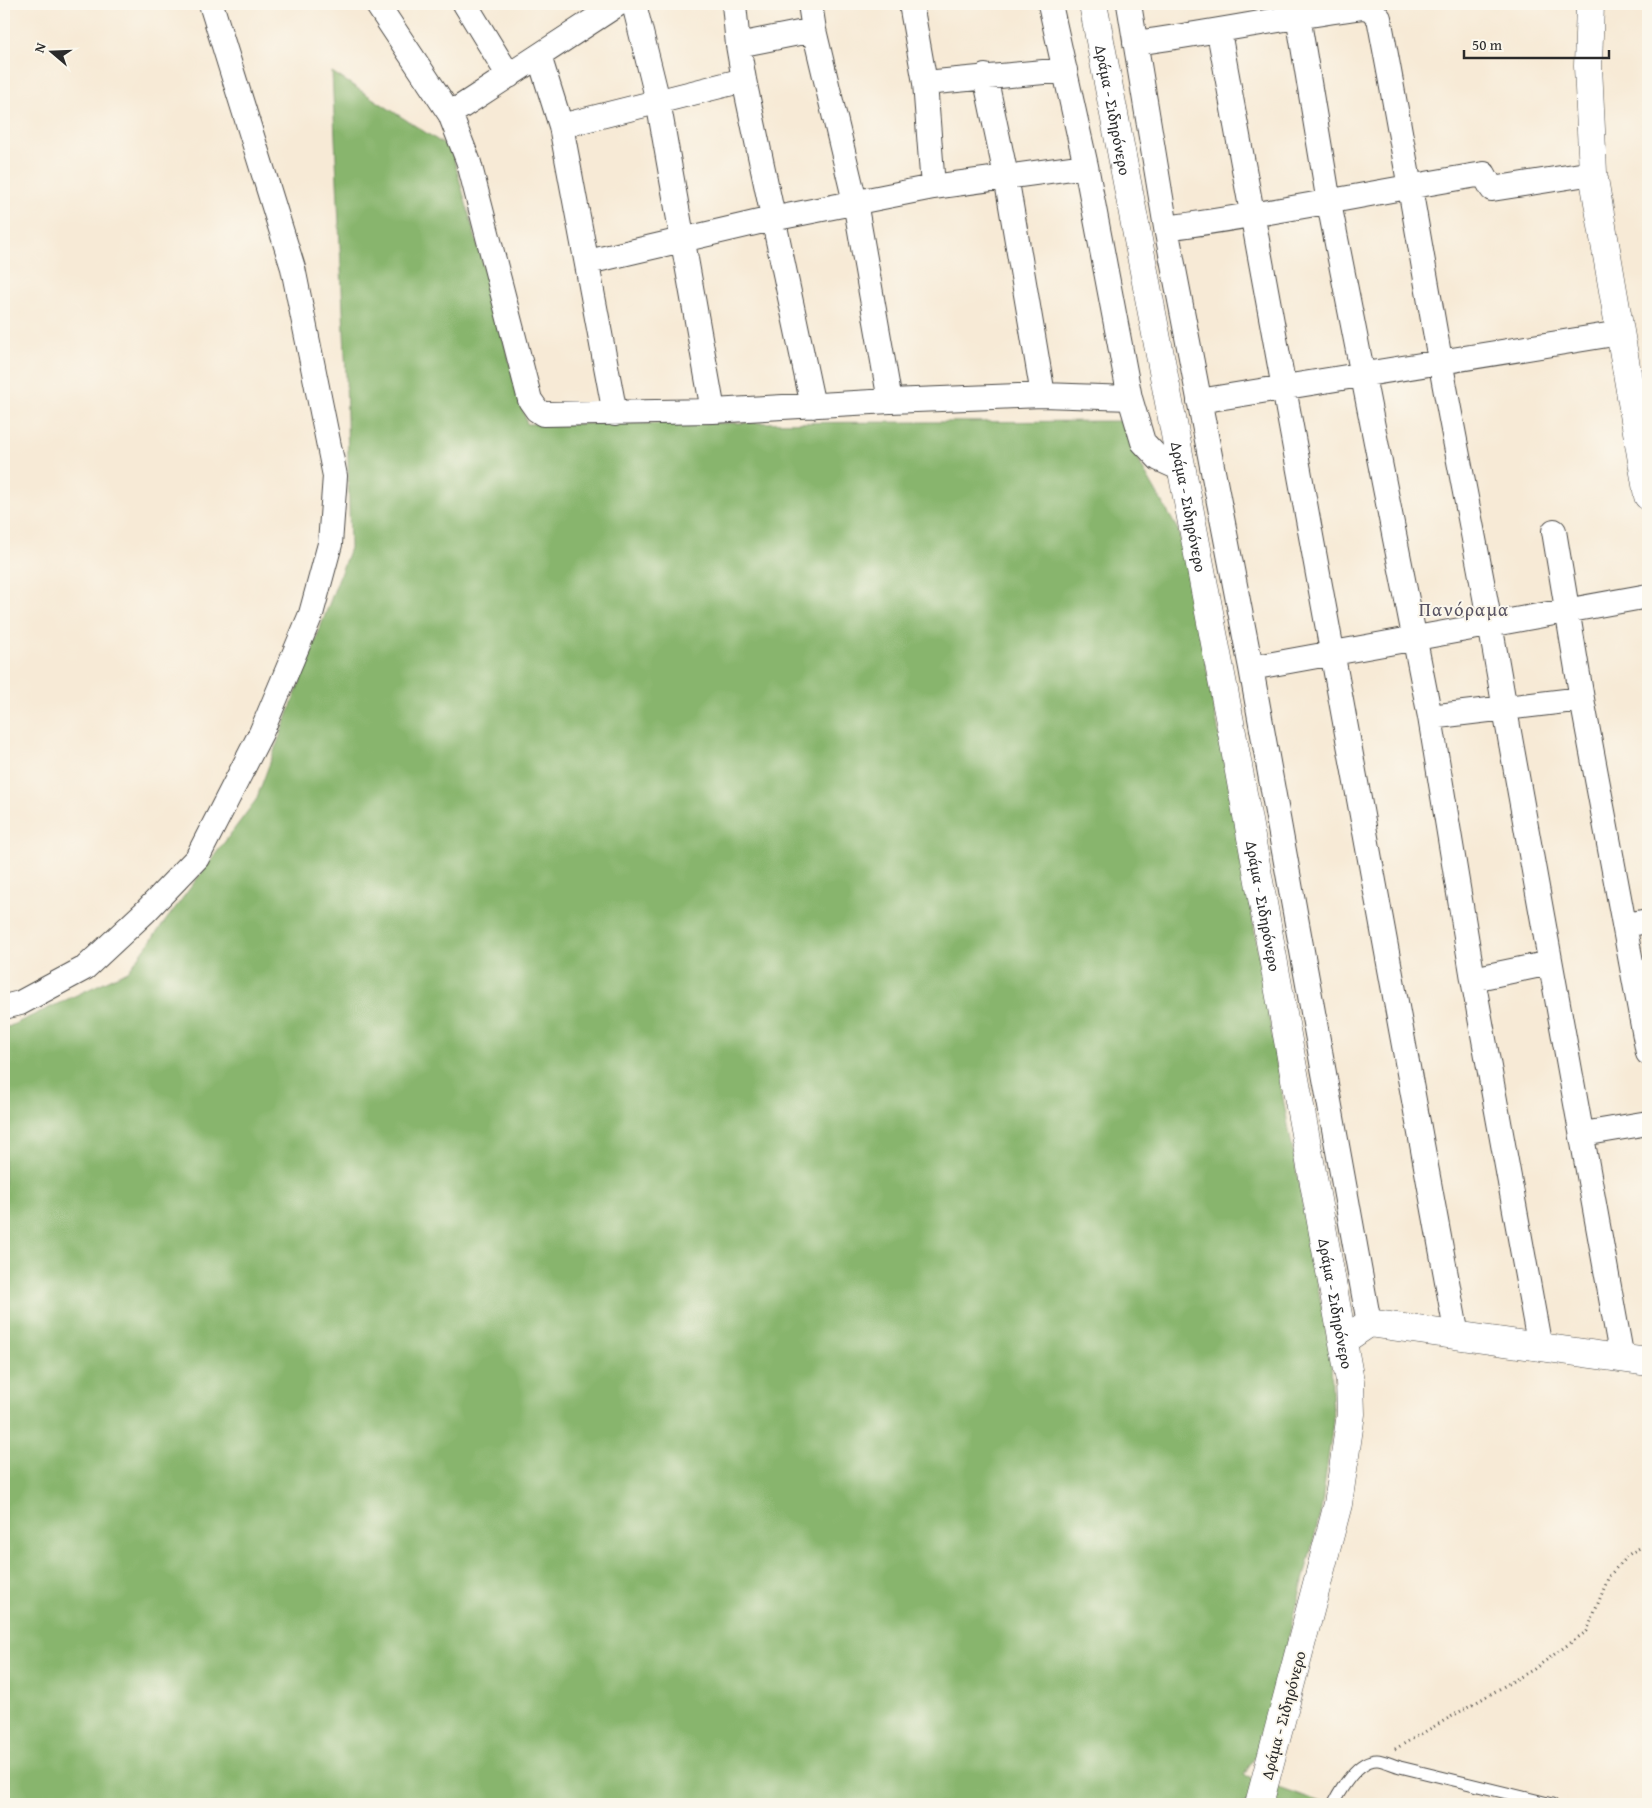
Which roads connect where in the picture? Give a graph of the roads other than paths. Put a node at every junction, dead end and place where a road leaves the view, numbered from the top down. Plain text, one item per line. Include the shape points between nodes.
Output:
1 (211, 4) edge
2 (377, 4) edge
3 (465, 4) edge
4 (634, 4) edge
5 (734, 4) edge
6 (810, 4) edge
7 (911, 4) edge
8 (1050, 4) edge
9 (1093, 4) edge
10 (1129, 4) edge
11 (1590, 4) edge
12 (604, 8) edge
13 (1256, 14) edge
14 (1298, 16) junction
15 (814, 30) junction
16 (1219, 32) junction
17 (1135, 44) junction
18 (738, 45) junction
19 (539, 56) junction
20 (1065, 70) junction
21 (509, 76) junction
22 (985, 76) junction
23 (744, 80) junction
24 (925, 83) junction
25 (658, 101) junction
26 (450, 114) junction
27 (561, 126) junction
28 (1086, 166) junction
29 (1593, 173) junction
30 (1006, 176) junction
31 (1411, 186) junction
32 (933, 187) junction
33 (856, 202) junction
34 (1329, 203) junction
35 (1252, 217) junction
36 (772, 219) junction
37 (1166, 228) junction
38 (683, 242) junction
39 (588, 262) junction
40 (1620, 333) junction
41 (1440, 361) junction
42 (1364, 373) junction
43 (1285, 389) junction
44 (1043, 395) junction
45 (1130, 398) junction
46 (890, 401) junction
47 (1199, 402) junction
48 (813, 406) junction
49 (713, 411) junction
50 (615, 414) junction
51 (1181, 469) junction
52 (1648, 496) edge
53 (1554, 531) dead end
54 (1648, 596) edge
55 (1568, 610) junction
56 (1491, 624) junction
57 (1415, 638) junction
58 (1333, 653) junction
59 (1251, 668) junction
60 (1582, 699) junction
61 (1505, 710) junction
62 (1430, 717) junction
63 (1648, 921) edge
64 (1625, 925) junction
65 (1550, 963) junction
66 (1473, 979) junction
67 (4, 1007) edge
68 (1648, 1053) edge
69 (1648, 1123) edge
70 (1583, 1134) junction
71 (1369, 1323) junction
72 (1457, 1336) junction
73 (1344, 1340) junction
74 (1540, 1348) junction
75 (1635, 1360) edge
76 (1259, 1804) edge
77 (1333, 1804) edge
78 (1552, 1804) edge

1 - 67 street via 293,268 335,476 330,544 311,614 261,734 197,858 85,968 20,1003
2 - 26 street
3 - 21 street
4 - 25 street
5 - 18 street
6 - 15 street
7 - 24 street
8 - 20 street
9 - 51 street, Δράμα - Σιδηρόνερο
10 - 17 street
11 - 29 street via 1588,66
12 - 19 street
13 - 14 street
13 - 16 street
14 - 31 street via 1362,7 1375,12
14 - 34 street
15 - 18 street
15 - 33 street
16 - 17 street
16 - 35 street
17 - 37 street
18 - 23 street
19 - 21 street
19 - 27 street
20 - 22 street
20 - 28 street
21 - 26 street
22 - 24 street
22 - 30 street
23 - 25 street
23 - 36 street
24 - 32 street
25 - 27 street
25 - 38 street
26 - 50 street via 470,163 533,406 550,415
27 - 39 street
28 - 30 street
28 - 45 street
29 - 31 street via 1492,189 1484,174
29 - 40 street
30 - 32 street
30 - 44 street
31 - 34 street
31 - 41 street
32 - 33 street
33 - 36 street
33 - 46 street
34 - 35 street
34 - 42 street
35 - 37 street
35 - 43 street
36 - 38 street
36 - 48 street
37 - 47 street
38 - 39 street
38 - 49 street
39 - 50 street
40 - 41 street
40 - 52 street
41 - 42 street
41 - 56 street
42 - 43 street
42 - 57 street
43 - 47 street
43 - 58 street
44 - 45 street
44 - 46 street
45 - 51 street via 1143,442 1158,459
46 - 48 street
47 - 59 street
48 - 49 street
49 - 50 street
51 - 73 street, Δράμα - Σιδηρόνερο
53 - 55 street
54 - 55 street
55 - 56 street
55 - 60 street
56 - 57 street
56 - 61 street
57 - 58 street
57 - 62 street
58 - 59 street
58 - 72 street
59 - 71 street
60 - 61 street
60 - 64 street
61 - 62 street
61 - 65 street
62 - 66 street
63 - 64 street
64 - 68 street
65 - 66 street
65 - 70 street
66 - 74 street
69 - 70 street
70 - 75 street
71 - 72 street
71 - 73 street
72 - 74 street
73 - 76 street, Δράμα - Σιδηρόνερο via 1351,1394 1342,1487
74 - 75 street
77 - 78 lane via 1362,1764 1377,1760

